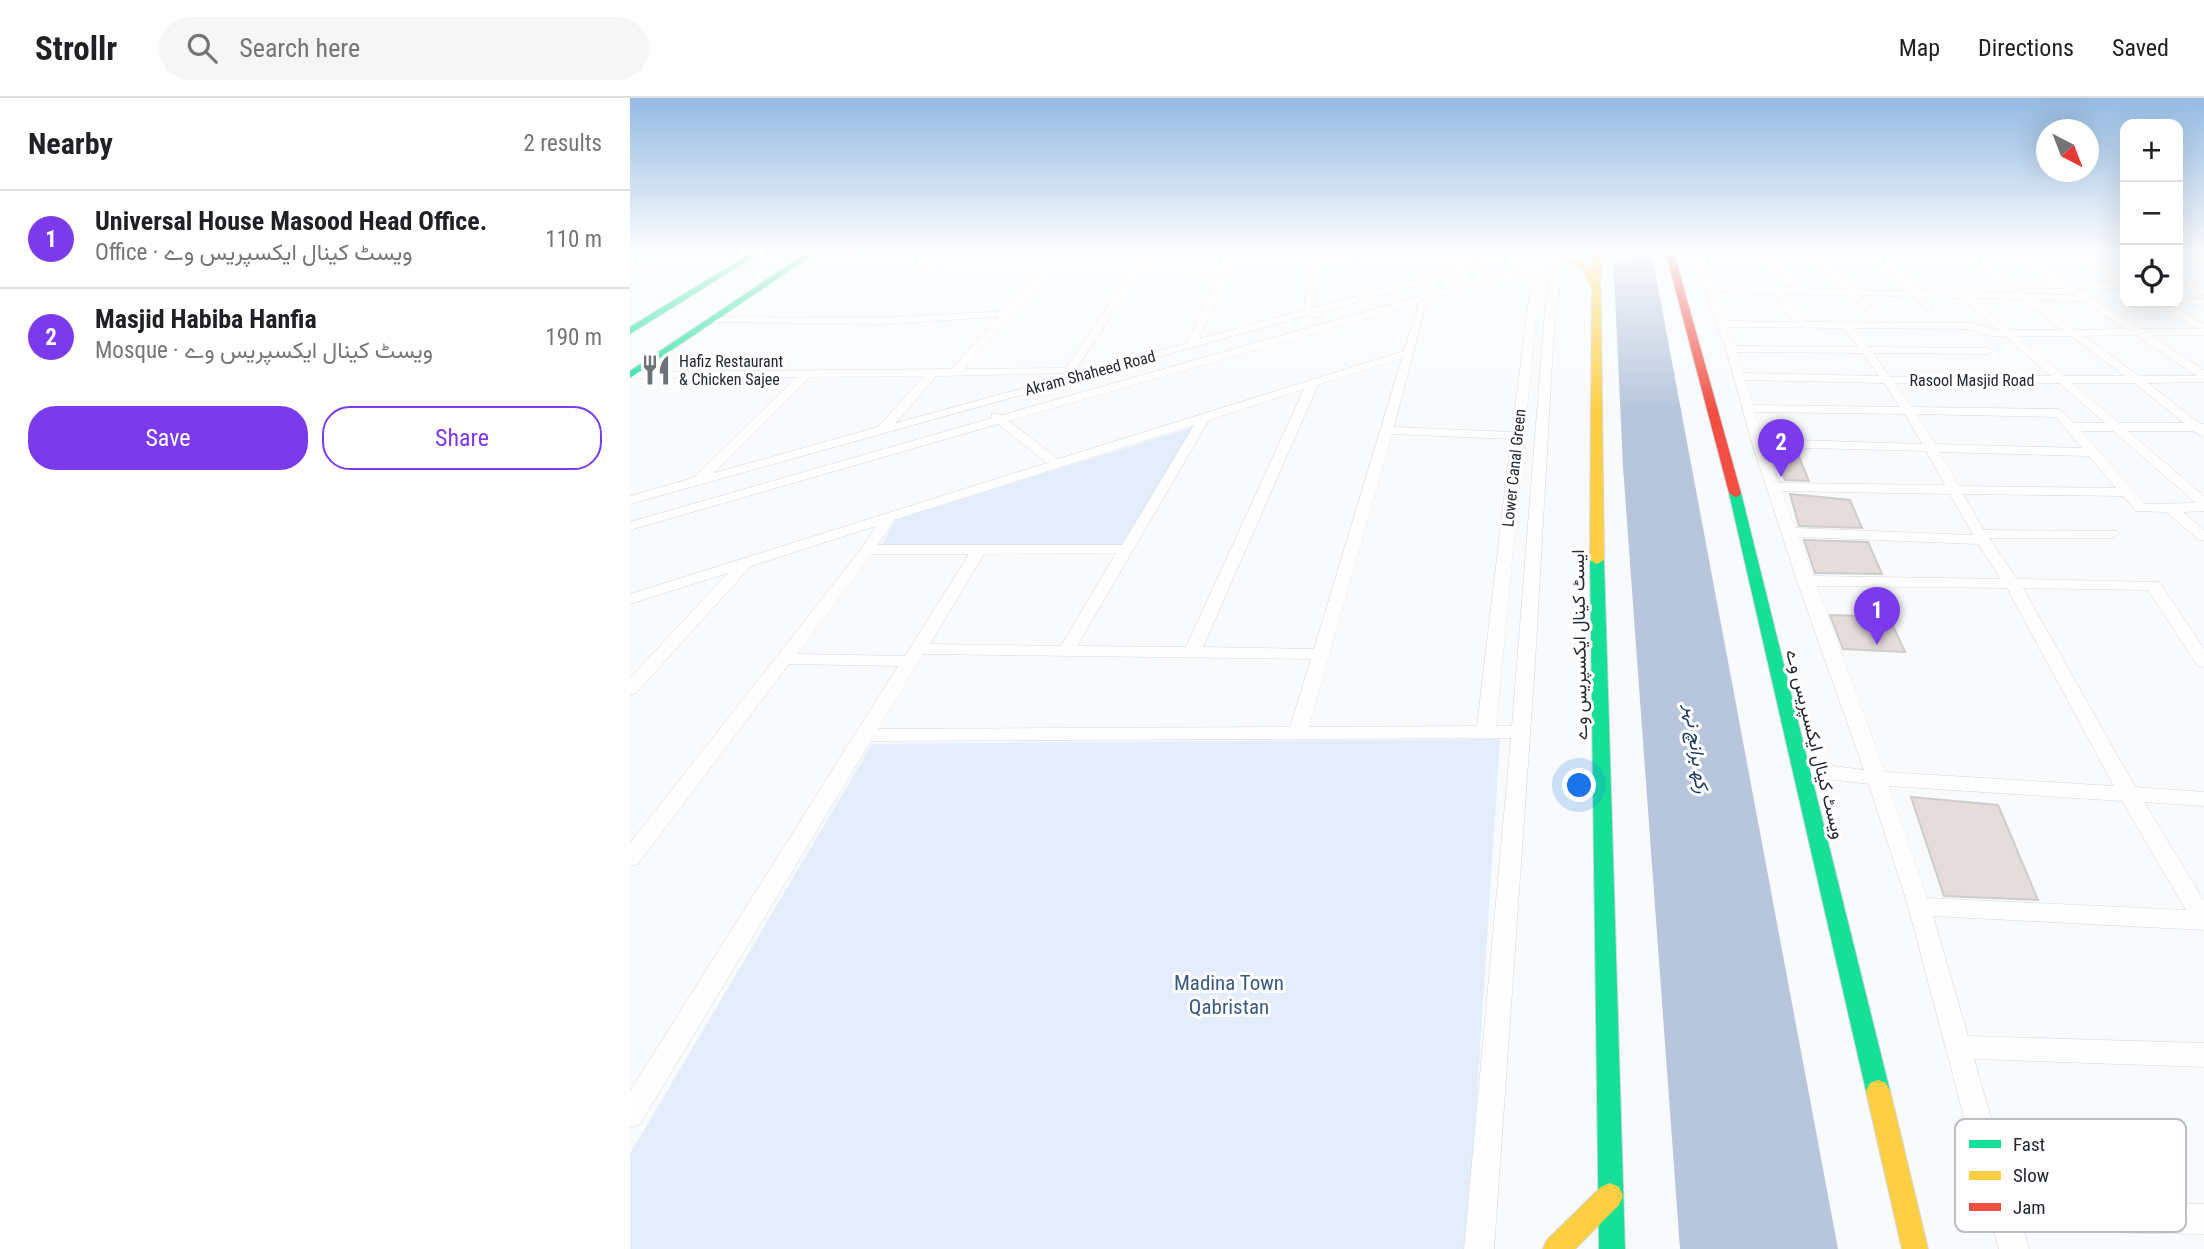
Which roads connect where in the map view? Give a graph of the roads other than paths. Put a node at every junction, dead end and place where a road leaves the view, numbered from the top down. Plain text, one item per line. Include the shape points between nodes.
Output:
1 (674, 304) edge
2 (735, 304) edge
3 (1015, 304) edge
4 (1116, 304) edge
5 (1209, 304) edge
6 (1310, 304) edge
7 (1339, 304) edge
8 (1402, 304) edge
9 (1423, 304) edge
10 (1532, 304) edge
11 (1552, 304) edge
12 (1595, 304) edge
13 (1681, 304) edge
14 (1715, 304) edge
15 (1785, 304) edge
16 (1864, 304) edge
17 (1924, 304) edge
18 (1974, 304) edge
19 (2033, 304) edge
20 (2095, 304) edge
21 (2169, 308) edge
22 (1928, 309) dead end
23 (1309, 312) junction
24 (1871, 312) dead end
25 (1006, 314) junction
26 (712, 319) junction
27 (1334, 324) junction
28 (1722, 324) junction
29 (1802, 325) junction
30 (1848, 326) junction
31 (2204, 330) edge
32 (630, 331) edge
33 (2137, 331) junction
34 (2071, 332) junction
35 (2006, 333) junction
36 (1192, 344) junction
37 (1731, 349) junction
38 (1866, 349) junction
39 (1989, 351) dead end
40 (1408, 353) junction
41 (932, 373) junction
42 (954, 373) junction
43 (1073, 373) junction
44 (806, 374) junction
45 (630, 375) edge
46 (1740, 376) junction
47 (2204, 377) edge
48 (2135, 378) junction
49 (1887, 380) junction
50 (2058, 380) junction
51 (1312, 383) junction
52 (981, 403) junction
53 (1747, 408) junction
54 (1910, 412) junction
55 (1204, 418) junction
56 (1002, 421) junction
57 (2071, 427) junction
58 (2113, 427) junction
59 (2201, 429) edge
60 (1385, 430) junction
61 (881, 432) junction
62 (1517, 436) junction
63 (1758, 443) junction
64 (1930, 448) junction
65 (2094, 452) junction
66 (1056, 464) junction
67 (697, 482) junction
68 (1775, 486) junction
69 (1953, 488) junction
70 (2128, 492) junction
71 (630, 500) edge
72 (2204, 505) edge
73 (2170, 509) junction
74 (888, 518) junction
75 (630, 526) edge
76 (1790, 532) junction
77 (2112, 534) dead end
78 (1981, 537) junction
79 (2204, 537) edge
80 (1126, 549) junction
81 (868, 550) junction
82 (979, 550) junction
83 (746, 563) junction
84 (1805, 581) junction
85 (2012, 583) junction
86 (630, 599) edge
87 (1066, 651) junction
88 (1192, 653) junction
89 (1320, 654) junction
90 (913, 655) junction
91 (782, 659) junction
92 (2204, 662) edge
93 (630, 689) edge
94 (1486, 731) junction
95 (1519, 732) junction
96 (1298, 733) junction
97 (864, 735) junction
98 (1803, 769) junction
99 (1878, 778) junction
100 (2129, 795) junction
101 (2204, 799) edge
102 (630, 858) edge
103 (1919, 906) junction
104 (2204, 920) edge
105 (1958, 1047) junction
106 (2204, 1055) edge
107 (630, 1115) edge
108 (1978, 1119) edge
109 (1610, 1196) junction
110 (2186, 1219) edge
111 (2204, 1219) edge
112 (2009, 1232) edge
113 (1479, 1249) edge
114 (1556, 1249) edge
115 (1612, 1249) edge
116 (1915, 1249) edge
117 (2014, 1249) edge

1 - 32 main road
2 - 26 main road
3 - 25 street
4 - 43 street
5 - 36 street
6 - 23 street
7 - 23 street, Akram Shaheed Road
8 - 27 street, Akram Shaheed Road
9 - 40 street
10 - 62 street, Lower Canal Green
11 - 95 street
12 - 109 main road, ایسٹ کینال ایکسپریس وے
13 - 98 main road, ویسٹ کینال ایکسپریس وے via 1736,497
14 - 28 street
15 - 29 street
16 - 24 street
17 - 22 street
18 - 35 street
19 - 34 street
20 - 33 street
21 - 31 street
23 - 27 street
23 - 36 street, Akram Shaheed Road
25 - 26 street via 882,321
25 - 42 street
26 - 45 main road
27 - 56 street, Akram Shaheed Road
28 - 29 street
28 - 37 street
29 - 30 street
30 - 35 street via 1971,326
30 - 38 street
31 - 33 street
33 - 34 street
33 - 47 street
34 - 35 street
34 - 48 street
35 - 50 street
36 - 43 street, Akram Shaheed Road
37 - 38 street
37 - 46 street
38 - 39 street
38 - 49 street
40 - 51 street
40 - 60 street
41 - 42 street
41 - 44 street
41 - 61 street
42 - 43 street
43 - 52 street, Akram Shaheed Road
44 - 45 street
44 - 67 street
46 - 49 street, Rasool Masjid Road
46 - 53 street
47 - 48 street, Rasool Masjid Road
48 - 50 street, Rasool Masjid Road
48 - 59 street
49 - 50 street, Rasool Masjid Road
49 - 54 street
50 - 58 street
51 - 55 street
51 - 88 street
52 - 56 street
52 - 61 street, Akram Shaheed Road
53 - 54 street
53 - 63 street
54 - 57 street via 2059,413
54 - 64 street
55 - 66 street
55 - 80 street
56 - 66 street
56 - 75 street, Akram Shaheed Road
57 - 58 street
57 - 65 street
58 - 59 street
58 - 72 street
60 - 62 street
60 - 89 street
61 - 67 street, Akram Shaheed Road
62 - 94 street, Lower Canal Green
63 - 64 street
63 - 68 street
64 - 65 street
64 - 69 street
65 - 70 street
66 - 74 street
67 - 71 street, Akram Shaheed Road
68 - 69 street
68 - 76 street
69 - 70 street
69 - 78 street
70 - 73 street via 2141,508
72 - 73 street
73 - 79 street
74 - 81 street
74 - 83 street
76 - 78 street
76 - 84 street
77 - 78 street
78 - 85 street
80 - 82 street
80 - 87 street
81 - 82 street
81 - 91 street
82 - 90 street
83 - 86 street
83 - 93 street
84 - 85 street
84 - 99 street
85 - 92 street via 2153,586
85 - 100 street
87 - 88 street
87 - 90 street
88 - 89 street
89 - 96 street
90 - 91 street
90 - 97 street
91 - 102 street
94 - 95 street
94 - 96 street
95 - 113 street
96 - 97 street
97 - 107 street
98 - 99 street
98 - 116 main road, ویسٹ کینال ایکسپریس وے
99 - 100 street
99 - 103 street
100 - 101 street
100 - 104 street
103 - 104 street
103 - 105 street
105 - 106 street
105 - 108 street
109 - 114 main road
109 - 115 main road, ایسٹ کینال ایکسپریس وے
110 - 111 street
112 - 117 street

